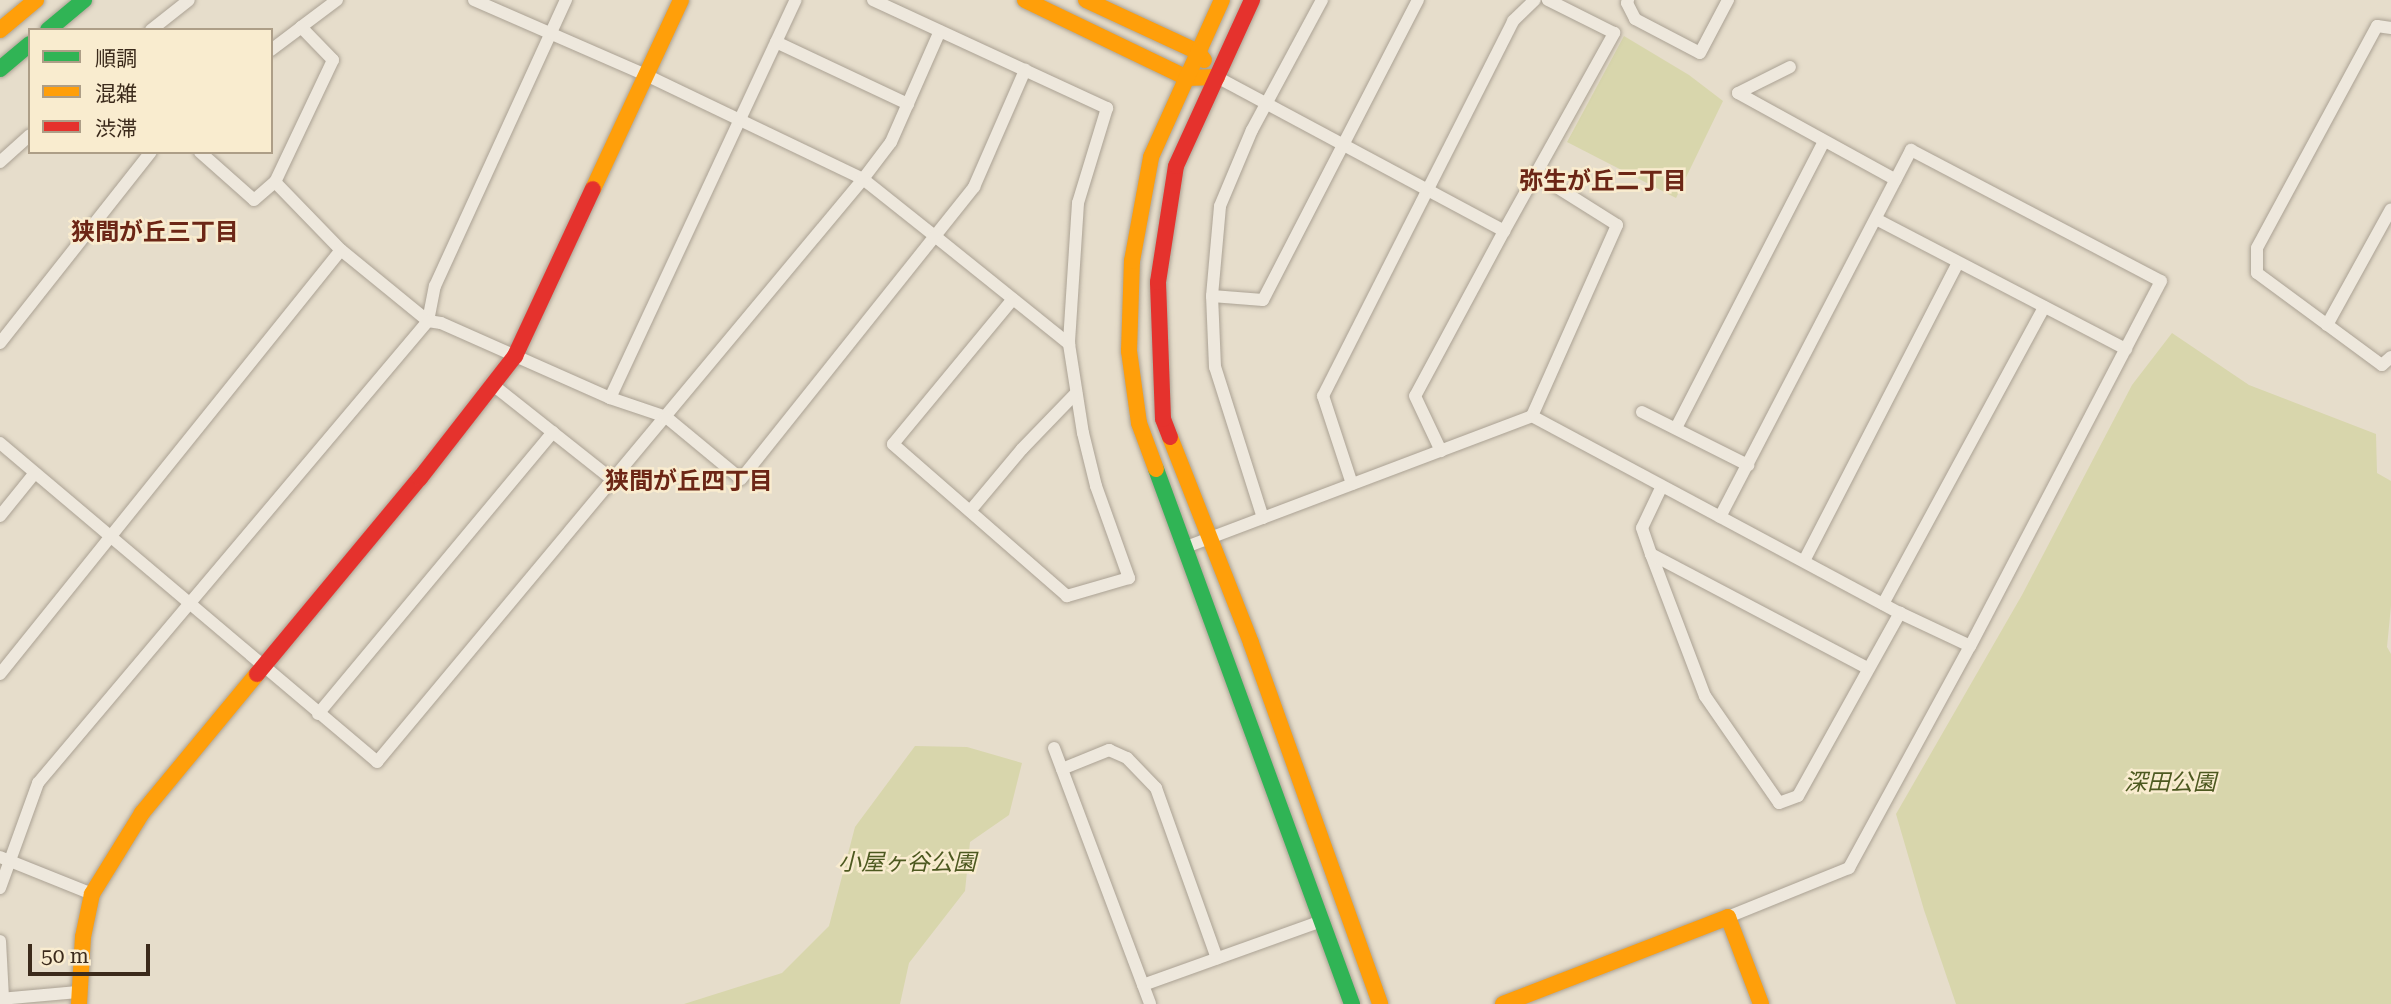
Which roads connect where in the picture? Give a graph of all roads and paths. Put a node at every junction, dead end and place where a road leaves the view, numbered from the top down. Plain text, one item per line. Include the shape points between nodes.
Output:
1 (36, 0) edge
2 (84, 0) edge
3 (189, 0) edge
4 (337, 0) edge
5 (474, 0) edge
6 (566, 0) edge
7 (681, 0) edge
8 (796, 0) edge
9 (873, 0) edge
10 (1024, 0) edge
11 (1086, 0) edge
12 (1222, 0) edge
13 (1252, 0) edge
14 (1322, 0) edge
15 (1418, 0) edge
16 (1535, 0) edge
17 (1548, 0) edge
18 (1628, 0) edge
19 (1728, 0) edge
20 (301, 27) junction
21 (50, 28) edge
22 (154, 28) edge
23 (2391, 28) edge
24 (0, 30) edge
25 (940, 31) junction
26 (550, 35) junction
27 (776, 42) junction
28 (28, 46) edge
29 (273, 48) edge
30 (1198, 52) junction
31 (1790, 67) dead end
32 (0, 69) edge
33 (1025, 70) junction
34 (648, 76) junction
35 (1217, 77) junction
36 (1187, 78) junction
37 (1267, 103) junction
38 (908, 104) junction
39 (739, 119) junction
40 (28, 137) edge
41 (1824, 141) junction
42 (1345, 143) junction
43 (149, 154) edge
44 (202, 154) edge
45 (0, 162) edge
46 (1536, 174) junction
47 (863, 179) junction
48 (1896, 180) junction
49 (275, 182) junction
50 (1429, 190) junction
51 (2391, 209) edge
52 (1876, 219) junction
53 (1504, 231) junction
54 (936, 237) junction
55 (341, 250) junction
56 (1957, 264) junction
57 (1212, 296) junction
58 (1013, 299) junction
59 (2043, 307) junction
60 (428, 321) junction
61 (2327, 325) junction
62 (4, 328) edge
63 (0, 343) edge
64 (1069, 344) junction
65 (2126, 349) junction
66 (515, 356) junction
67 (2391, 357) edge
68 (493, 385) junction
69 (1076, 393) junction
70 (610, 398) junction
71 (1642, 412) dead end
72 (1532, 416) junction
73 (666, 417) junction
74 (1676, 428) junction
75 (553, 432) junction
76 (0, 443) edge
77 (1441, 451) junction
78 (1748, 466) junction
79 (34, 474) junction
80 (613, 480) junction
81 (1352, 484) junction
82 (1661, 488) junction
83 (970, 511) junction
84 (0, 516) edge
85 (1720, 517) junction
86 (1263, 518) junction
87 (110, 538) junction
88 (1212, 544) junction
89 (1188, 552) junction
90 (1651, 554) junction
91 (1804, 561) junction
92 (188, 604) junction
93 (1883, 604) junction
94 (1900, 613) junction
95 (1970, 646) junction
96 (262, 667) junction
97 (1867, 668) junction
98 (1, 669) edge
99 (318, 714) junction
100 (1054, 748) dead end
101 (1062, 769) junction
102 (4, 858) edge
103 (0, 888) edge
104 (92, 894) junction
105 (1728, 917) junction
106 (1322, 921) junction
107 (0, 941) edge
108 (1217, 958) junction
109 (1143, 985) junction
110 (78, 998) edge
111 (1, 999) edge
112 (1150, 1004) edge
113 (1352, 1004) edge
114 (1380, 1004) edge
115 (1503, 1004) edge
116 (1761, 1004) edge

1 - 24 street
2 - 21 street
3 - 22 street
4 - 20 street
5 - 26 street
6 - 26 street
7 - 34 street
8 - 27 street
9 - 25 street
10 - 36 street
11 - 30 street
12 - 30 street
13 - 35 street
14 - 37 street
15 - 42 street
16 - 50 street via 1513,21
17 - 46 street via 1614,33
18 - 19 street via 1635,19 1700,53
20 - 29 street
20 - 49 street via 333,61
23 - 61 street via 2376,26 2257,248 2257,273
25 - 33 street
25 - 38 street
26 - 34 street
26 - 60 street via 435,286
27 - 38 street
27 - 39 street
28 - 32 street
30 - 35 street
30 - 36 street
31 - 41 street via 1738,93
33 - 54 street via 974,187
33 - 64 street via 1107,108 1078,202
34 - 39 street
34 - 66 street
35 - 36 street
35 - 37 street
35 - 88 street via 1176,166 1158,282 1163,419
36 - 89 street via 1151,158 1132,261 1129,351 1139,423
37 - 42 street
37 - 57 street via 1220,206
38 - 47 street via 891,142
39 - 47 street
39 - 70 street
40 - 45 street
41 - 48 street
41 - 74 street
42 - 50 street
42 - 57 street via 1263,300
43 - 62 street
44 - 49 street via 254,200
46 - 53 street
46 - 72 street via 1618,225
47 - 54 street
47 - 73 street
48 - 52 street
48 - 65 street via 1911,150 2161,281
49 - 55 street
50 - 53 street
50 - 81 street via 1323,396
51 - 61 street
52 - 56 street
52 - 78 street
53 - 77 street via 1415,396
54 - 58 street
54 - 73 street via 741,479
55 - 60 street
55 - 87 street
56 - 59 street
56 - 91 street
57 - 86 street via 1215,367
58 - 64 street
58 - 83 street via 893,444
59 - 65 street
59 - 93 street
60 - 66 street
60 - 92 street
61 - 67 street via 2382,365
62 - 63 street
64 - 69 street
65 - 95 street
66 - 68 street
66 - 70 street
68 - 75 street
68 - 96 street
69 - 83 street
69 - 83 street via 1096,486 1129,578 1067,596
70 - 73 street
71 - 74 street
72 - 77 street
72 - 82 street
73 - 80 street
74 - 78 street
75 - 80 street
75 - 99 street
76 - 79 street
77 - 81 street
78 - 85 street
79 - 84 street
79 - 87 street
80 - 99 street via 377,762
81 - 86 street
82 - 85 street
82 - 90 street via 1643,528
85 - 91 street
86 - 88 street
87 - 92 street
87 - 98 street
88 - 89 street
88 - 114 street
89 - 106 street
90 - 97 street
90 - 97 street via 1705,695 1779,803 1798,796
91 - 93 street
92 - 96 street
92 - 102 street via 38,783
93 - 94 street
94 - 95 street
94 - 97 street
95 - 105 street via 1849,868
96 - 99 street
96 - 104 street via 142,813
100 - 101 street
101 - 108 street via 1109,750 1127,758 1156,788
101 - 109 street
102 - 103 street
102 - 104 street
104 - 110 street
105 - 115 street
105 - 116 street
106 - 108 street
106 - 113 street
107 - 111 street
108 - 109 street
109 - 112 street
110 - 111 street

